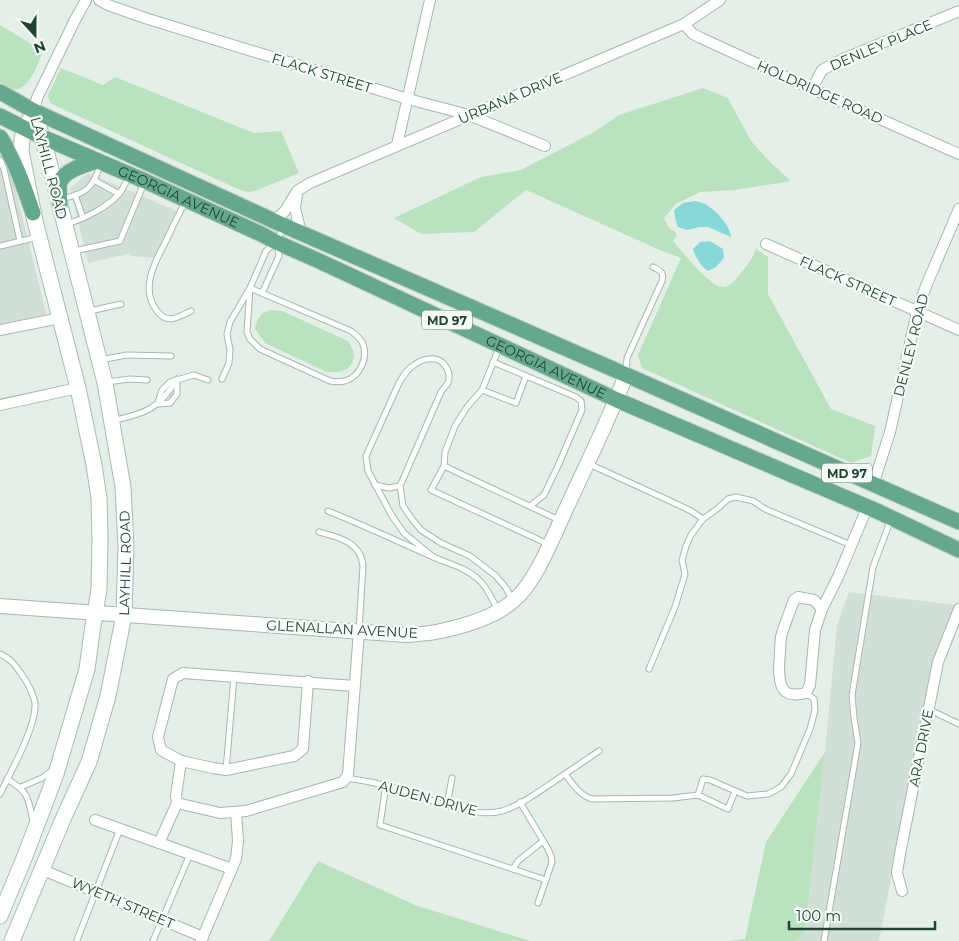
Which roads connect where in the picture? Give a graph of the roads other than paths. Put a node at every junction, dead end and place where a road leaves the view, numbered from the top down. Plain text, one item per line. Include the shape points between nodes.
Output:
1 (86, 0) edge
2 (98, 0) edge
3 (430, 0) edge
4 (720, 0) edge
5 (959, 11) edge
6 (684, 24) junction
7 (812, 89) junction
8 (0, 92) edge
9 (408, 99) junction
10 (34, 111) junction
11 (469, 115) junction
12 (0, 116) edge
13 (25, 128) junction
14 (42, 136) junction
15 (0, 137) edge
16 (397, 146) junction
17 (545, 146) dead end
18 (959, 154) edge
19 (0, 160) edge
20 (99, 162) junction
21 (129, 174) junction
22 (94, 180) junction
23 (145, 181) junction
24 (297, 191) junction
25 (119, 194) junction
26 (75, 195) junction
27 (186, 200) junction
28 (60, 202) junction
29 (959, 209) edge
30 (33, 213) junction
31 (83, 218) junction
32 (64, 224) junction
33 (279, 224) junction
34 (301, 233) junction
35 (39, 237) junction
36 (20, 241) junction
37 (276, 242) junction
38 (766, 244) dead end
39 (0, 246) edge
40 (71, 251) junction
41 (653, 266) dead end
42 (250, 288) junction
43 (262, 293) junction
44 (121, 304) dead end
45 (87, 311) junction
46 (191, 311) dead end
47 (917, 312) junction
48 (60, 318) junction
49 (0, 330) edge
50 (959, 330) edge
51 (500, 345) junction
52 (171, 356) dead end
53 (99, 360) junction
54 (493, 362) junction
55 (626, 375) junction
56 (526, 376) junction
57 (177, 379) junction
58 (222, 379) dead end
59 (148, 380) dead end
60 (208, 380) dead end
61 (105, 383) junction
62 (78, 388) junction
63 (482, 390) junction
64 (617, 400) junction
65 (158, 404) junction
66 (0, 405) edge
67 (112, 421) junction
68 (587, 464) junction
69 (444, 466) junction
70 (375, 484) junction
71 (873, 485) junction
72 (400, 486) junction
73 (530, 506) junction
74 (867, 508) junction
75 (328, 510) dead end
76 (703, 519) junction
77 (891, 519) junction
78 (560, 520) junction
79 (959, 522) edge
80 (319, 532) dead end
81 (549, 544) junction
82 (851, 545) junction
83 (959, 550) edge
84 (433, 557) junction
85 (513, 602) junction
86 (0, 606) edge
87 (959, 609) edge
88 (822, 610) junction
89 (498, 611) junction
90 (95, 613) junction
91 (124, 615) junction
92 (358, 631) junction
93 (0, 654) edge
94 (649, 669) dead end
95 (234, 677) junction
96 (308, 682) junction
97 (354, 686) junction
98 (806, 693) junction
99 (928, 709) junction
100 (959, 724) edge
101 (599, 751) dead end
102 (181, 762) junction
103 (58, 766) junction
104 (226, 770) junction
105 (565, 774) junction
106 (346, 778) junction
107 (452, 778) dead end
108 (7, 779) junction
109 (386, 785) junction
110 (21, 787) junction
111 (735, 790) junction
112 (0, 794) edge
113 (698, 795) junction
114 (520, 802) junction
115 (178, 803) junction
116 (447, 805) junction
117 (236, 812) junction
118 (96, 820) dead end
119 (120, 828) junction
120 (35, 829) junction
121 (543, 842) junction
122 (159, 843) junction
123 (190, 854) junction
124 (512, 868) junction
125 (232, 869) junction
126 (42, 870) junction
127 (546, 880) junction
128 (902, 891) dead end
129 (95, 892) junction
130 (538, 903) dead end
131 (0, 916) edge
132 (162, 920) junction
133 (202, 939) edge
134 (76, 940) edge
135 (12, 941) edge
136 (153, 941) edge
137 (824, 941) edge

1 - 10 street via 37,98
2 - 9 street, FLACK STREET via 145,18
3 - 9 street
4 - 6 street, URBANA DRIVE
5 - 7 street, DENLEY PLACE via 822,70
6 - 7 street, HOLDRIDGE ROAD via 693,34
6 - 11 street, URBANA DRIVE
7 - 18 street, HOLDRIDGE ROAD
8 - 10 main road, GEORGIA AVENUE / MD 97
9 - 11 street, FLACK STREET
9 - 16 street
10 - 13 main road, LAYHILL ROAD
10 - 14 main road, LAYHILL ROAD
10 - 33 main road, GEORGIA AVENUE / MD 97
11 - 16 street, URBANA DRIVE
11 - 17 street, FLACK STREET
12 - 13 main road, GEORGIA AVENUE / MD 97
13 - 14 main road, GEORGIA AVENUE / MD 97
13 - 30 main road, LAYHILL ROAD via 21,151
14 - 20 main road, GEORGIA AVENUE / MD 97
14 - 28 main road, LAYHILL ROAD
15 - 30 main road
16 - 24 street, URBANA DRIVE
19 - 36 lane
20 - 21 main road, GEORGIA AVENUE / MD 97
20 - 22 lane
20 - 28 main road via 66,174 60,182
21 - 23 main road, GEORGIA AVENUE / MD 97
21 - 25 lane
22 - 25 lane
22 - 26 lane via 92,185
23 - 27 main road, GEORGIA AVENUE / MD 97
23 - 40 lane via 120,240
24 - 33 street, URBANA DRIVE
24 - 34 street via 295,208
25 - 31 lane
26 - 28 lane
26 - 31 lane
27 - 37 main road, GEORGIA AVENUE / MD 97
27 - 46 lane via 153,266 149,287 156,310 162,317 171,319
28 - 32 main road, LAYHILL ROAD
29 - 47 street, DENLEY ROAD
30 - 35 main road, LAYHILL ROAD
31 - 32 lane
32 - 40 main road, LAYHILL ROAD
33 - 34 main road, GEORGIA AVENUE / MD 97
33 - 37 lane, URBANA DRIVE
34 - 55 main road, GEORGIA AVENUE / MD 97
35 - 36 lane
35 - 48 main road, LAYHILL ROAD
36 - 39 lane
37 - 42 lane, URBANA DRIVE via 266,251
37 - 43 lane via 279,256
37 - 51 main road, GEORGIA AVENUE / MD 97
38 - 47 street, FLACK STREET
40 - 45 main road, LAYHILL ROAD
41 - 55 lane via 664,276 627,358
42 - 43 lane
42 - 43 lane via 247,332 260,350 330,381 345,381 357,373 364,359 359,337
42 - 58 lane via 230,322 229,363
44 - 45 lane
45 - 53 main road, LAYHILL ROAD
47 - 50 street, FLACK STREET
47 - 71 street, DENLEY ROAD via 890,432
48 - 49 street
48 - 62 main road, LAYHILL ROAD
51 - 54 lane
51 - 64 main road, GEORGIA AVENUE / MD 97
52 - 53 lane via 127,355
53 - 61 main road, LAYHILL ROAD
54 - 56 lane
54 - 63 lane
55 - 64 street, GLENALLAN AVENUE
55 - 71 main road, GEORGIA AVENUE / MD 97
56 - 63 lane via 516,403
56 - 73 lane via 576,397 582,406 544,495
57 - 60 lane via 194,374
57 - 65 lane via 162,390
57 - 65 lane via 177,394 170,403
59 - 61 lane
61 - 67 main road, LAYHILL ROAD
62 - 66 street
62 - 90 main road, LAYHILL ROAD via 99,498 99,589
63 - 69 lane via 456,426 445,452
64 - 68 street, GLENALLAN AVENUE
64 - 74 main road, GEORGIA AVENUE / MD 97
65 - 67 lane via 142,414
67 - 91 main road, LAYHILL ROAD via 123,488 126,547
68 - 76 lane
68 - 78 street, GLENALLAN AVENUE
69 - 73 lane
69 - 81 lane via 432,490
70 - 72 lane via 389,488
70 - 72 lane via 368,471 366,456 399,383 413,365 430,359 440,360 449,374 447,384
70 - 84 lane via 404,532
71 - 79 main road, GEORGIA AVENUE / MD 97
72 - 85 lane via 404,506 421,530 485,566 506,588
73 - 78 lane
74 - 77 main road, GEORGIA AVENUE / MD 97
74 - 82 street
75 - 84 lane
76 - 82 lane via 728,498 736,497 753,501
76 - 94 lane via 686,546 682,560 685,574
77 - 83 main road, GEORGIA AVENUE / MD 97
77 - 137 lane via 873,567 852,695 858,743
78 - 81 street, GLENALLAN AVENUE
80 - 92 lane via 345,540 358,550 362,558
81 - 85 street, GLENALLAN AVENUE via 527,587
82 - 88 street
84 - 89 lane via 462,567 479,580
85 - 89 street, GLENALLAN AVENUE
86 - 90 street, GLENALLAN AVENUE
87 - 99 street, ARA DRIVE via 938,662
88 - 98 street via 815,630 810,685
88 - 98 street via 814,600 798,597 794,600 782,636 779,680 789,694
89 - 92 street, GLENALLAN AVENUE via 435,632 406,635
90 - 91 street, GLENALLAN AVENUE
90 - 103 main road, LAYHILL ROAD via 88,669
91 - 92 street, GLENALLAN AVENUE
91 - 126 main road, LAYHILL ROAD via 108,696 89,762
92 - 97 street
93 - 108 lane via 15,664 23,675 35,703 30,729
95 - 96 street
95 - 102 street via 182,673 173,679 158,737 161,750
95 - 104 lane
96 - 97 street
96 - 104 street via 303,749 294,756
97 - 106 street
98 - 111 lane via 814,699 815,710 791,774 781,787 768,794 747,796
99 - 100 lane
99 - 128 street, ARA DRIVE via 900,854 898,873
101 - 105 lane, AUDEN DRIVE
102 - 104 street
102 - 115 street via 176,796
103 - 110 lane via 42,778
103 - 120 main road, LAYHILL ROAD
105 - 113 lane via 577,790 592,799
105 - 114 lane, AUDEN DRIVE
106 - 109 lane, AUDEN DRIVE
106 - 117 street via 343,782
107 - 116 lane
108 - 110 lane
108 - 112 lane
109 - 116 lane, AUDEN DRIVE
109 - 124 lane via 380,824
110 - 120 lane via 28,797
111 - 113 lane via 703,779
111 - 113 lane via 728,809
114 - 116 lane, AUDEN DRIVE via 492,813
114 - 121 lane
115 - 117 street via 220,813
115 - 122 street
117 - 125 street via 238,841
118 - 119 street
119 - 122 street
119 - 129 lane
120 - 131 main road, LAYHILL ROAD
121 - 124 lane
121 - 127 lane via 552,862
122 - 123 street
123 - 125 street
123 - 132 lane
124 - 127 lane
125 - 133 street
126 - 129 street, WYETH STREET
126 - 135 main road, LAYHILL ROAD
127 - 130 lane
129 - 132 street, WYETH STREET
129 - 134 lane
132 - 133 street, WYETH STREET
132 - 136 lane

